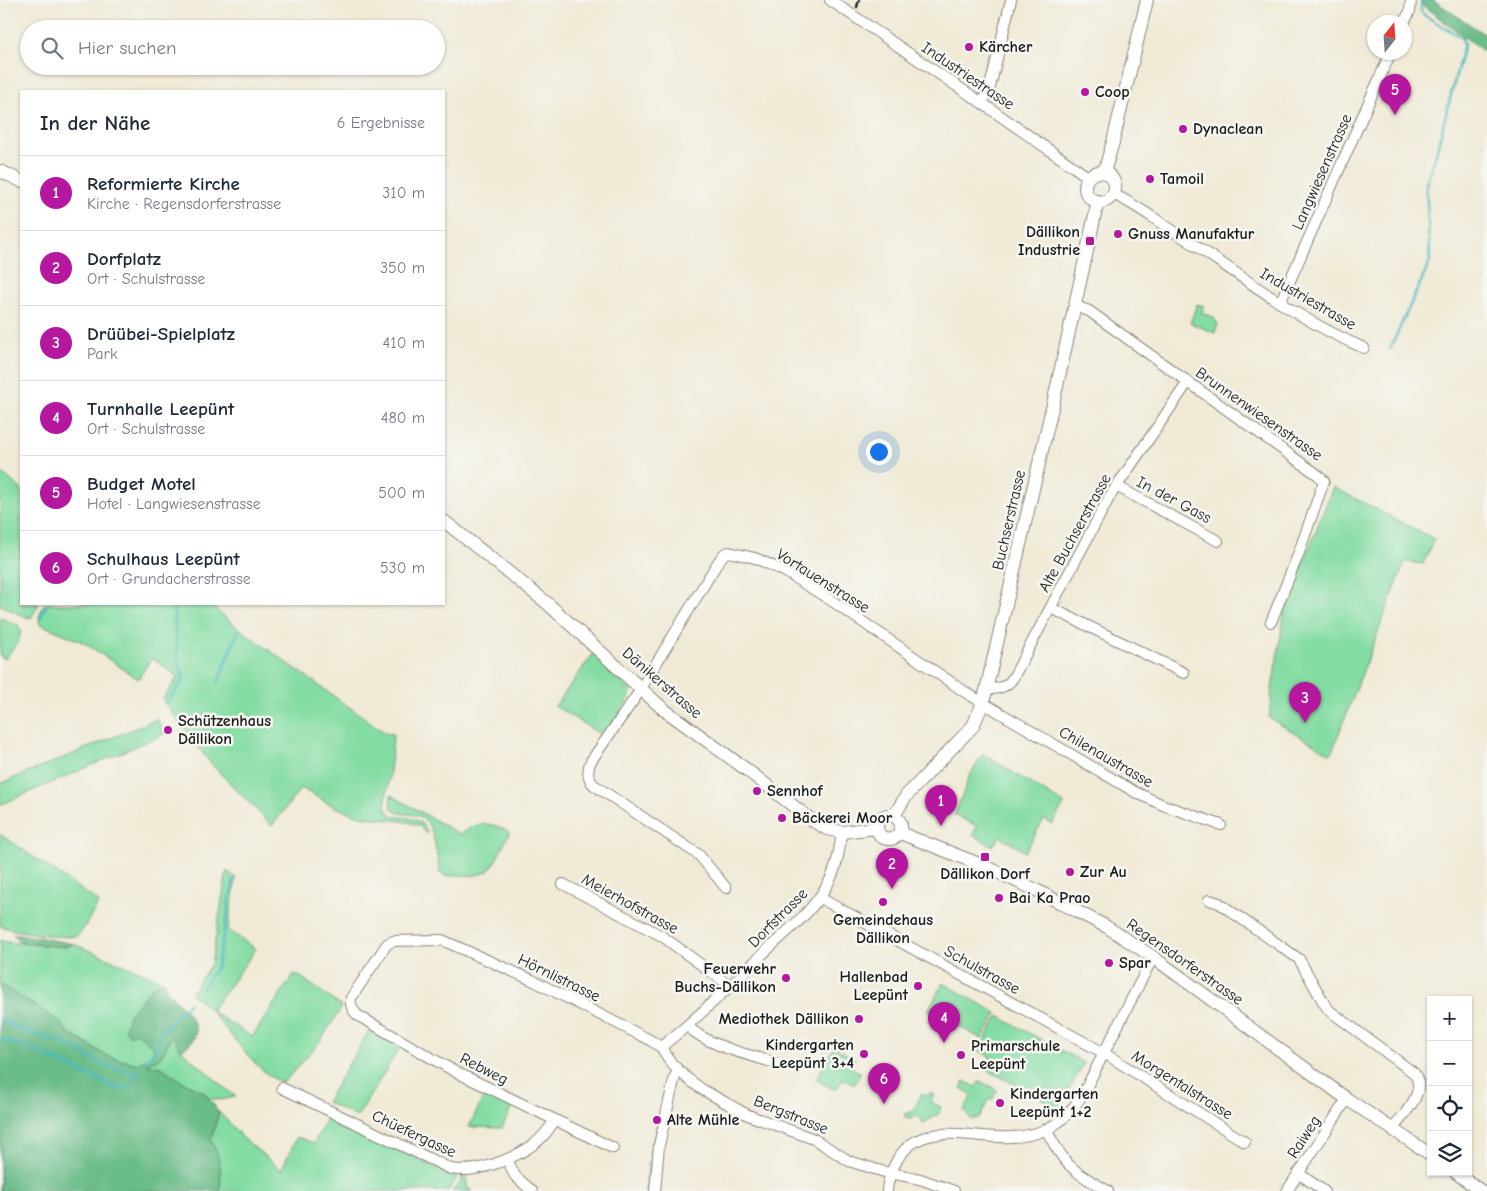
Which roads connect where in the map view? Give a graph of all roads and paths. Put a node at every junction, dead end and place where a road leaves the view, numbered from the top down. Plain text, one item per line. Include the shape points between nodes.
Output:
1 (830, 0) edge
2 (1011, 0) edge
3 (1146, 0) edge
4 (1410, 0) edge
5 (1408, 15) edge
6 (1388, 60) edge
7 (982, 103) junction
8 (0, 170) edge
9 (1104, 172) junction
10 (1088, 177) junction
11 (20, 180) edge
12 (1113, 194) junction
13 (1098, 201) junction
14 (1280, 303) junction
15 (1075, 306) junction
16 (1364, 348) dead end
17 (1188, 382) junction
18 (1116, 486) junction
19 (445, 522) edge
20 (1218, 541) dead end
21 (1051, 608) junction
22 (1271, 622) dead end
23 (1184, 673) dead end
24 (641, 688) junction
25 (986, 689) junction
26 (983, 703) junction
27 (894, 816) junction
28 (1221, 824) dead end
29 (876, 828) junction
30 (842, 832) junction
31 (900, 833) junction
32 (563, 884) dead end
33 (726, 888) dead end
34 (820, 898) junction
35 (1209, 900) dead end
36 (442, 940) joint
37 (1153, 957) junction
38 (730, 986) junction
39 (688, 1026) junction
40 (661, 1047) junction
41 (1104, 1053) junction
42 (785, 1066) dead end
43 (678, 1071) junction
44 (282, 1088) dead end
45 (1347, 1099) junction
46 (555, 1120) junction
47 (1393, 1129) junction
48 (1046, 1130) junction
49 (1245, 1142) dead end
50 (614, 1148) dead end
51 (1427, 1152) edge
52 (508, 1159) junction
53 (891, 1173) junction
54 (1298, 1173) junction
55 (1460, 1176) edge
56 (532, 1191) edge
57 (655, 1191) edge
58 (887, 1191) edge
59 (954, 1191) edge
60 (1108, 1191) edge
61 (1287, 1191) edge
62 (1324, 1191) edge
63 (1481, 1191) edge

1 - 7 street, Industriestrasse
2 - 7 street via 990,87
3 - 9 street
4 - 5 street
6 - 14 street, Langwiesenstrasse
7 - 10 street, Industriestrasse
8 - 11 street
9 - 10 street via 1095,172
9 - 12 street via 1114,184
10 - 13 street via 1085,182 1088,197
12 - 13 street
12 - 14 street, Industriestrasse via 1124,198
13 - 15 street, Buchserstrasse
14 - 16 street, Industriestrasse
15 - 17 street, Brunnenwiesenstrasse via 1089,311
15 - 25 street, Buchserstrasse
17 - 18 street, Alte Buchserstrasse
17 - 22 street, Brunnenwiesenstrasse via 1324,481
18 - 20 street, In der Gass
18 - 21 street, Alte Buchserstrasse
19 - 24 street, Dänikerstrasse via 547,602
21 - 23 street
21 - 25 street, Alte Buchserstrasse via 1009,684
24 - 26 street, Vortauenstrasse via 718,562 730,552 755,558 784,571
24 - 30 street, Dänikerstrasse via 662,708 810,819 827,829
24 - 33 street via 591,761 588,769 590,781 699,856
25 - 26 street, Buchserstrasse
26 - 27 street, Buchserstrasse via 973,726 902,800
26 - 28 street, Chilenaustrasse via 1146,798
27 - 29 street via 882,817
27 - 31 street via 900,823
29 - 30 street, Dänikerstrasse
29 - 31 street via 886,839
30 - 34 street, Dorfstrasse via 836,866
31 - 37 street, Regensdorferstrasse via 1036,890 1107,927
32 - 38 street, Meierhofstrasse via 662,936
34 - 38 street, Dorfstrasse
34 - 41 street, Schulstrasse
35 - 47 street via 1219,903 1299,959 1330,1011 1414,1072 1419,1090
36 - 40 street, Hörnlistrasse via 541,985
36 - 46 street, Rebweg via 393,941 387,944 354,993 350,1003 353,1010 454,1072
37 - 41 street
37 - 45 street, Regensdorferstrasse
38 - 39 street, Dorfstrasse
39 - 40 street, Dorfstrasse
39 - 42 street via 698,1035 732,1050
40 - 43 street, Bergstrasse
41 - 48 street via 1077,1103
41 - 49 street, Morgentalstrasse
43 - 53 street, Bergstrasse via 703,1090 748,1115 814,1139 849,1161
43 - 57 street via 659,1145
44 - 52 street, Chüefergasse via 451,1169 472,1171
45 - 47 street, Regensdorferstrasse
45 - 54 street, Raiweg
46 - 50 street, Rebweg
46 - 52 street, Chüefergasse via 536,1143
47 - 51 street, Regensdorferstrasse
48 - 53 street via 1010,1138 935,1134 920,1138 904,1150
48 - 60 street via 1068,1165
52 - 56 street via 515,1176
53 - 58 street
53 - 59 street, Bergstrasse
54 - 61 street, Raiweg
54 - 62 street
55 - 63 street

